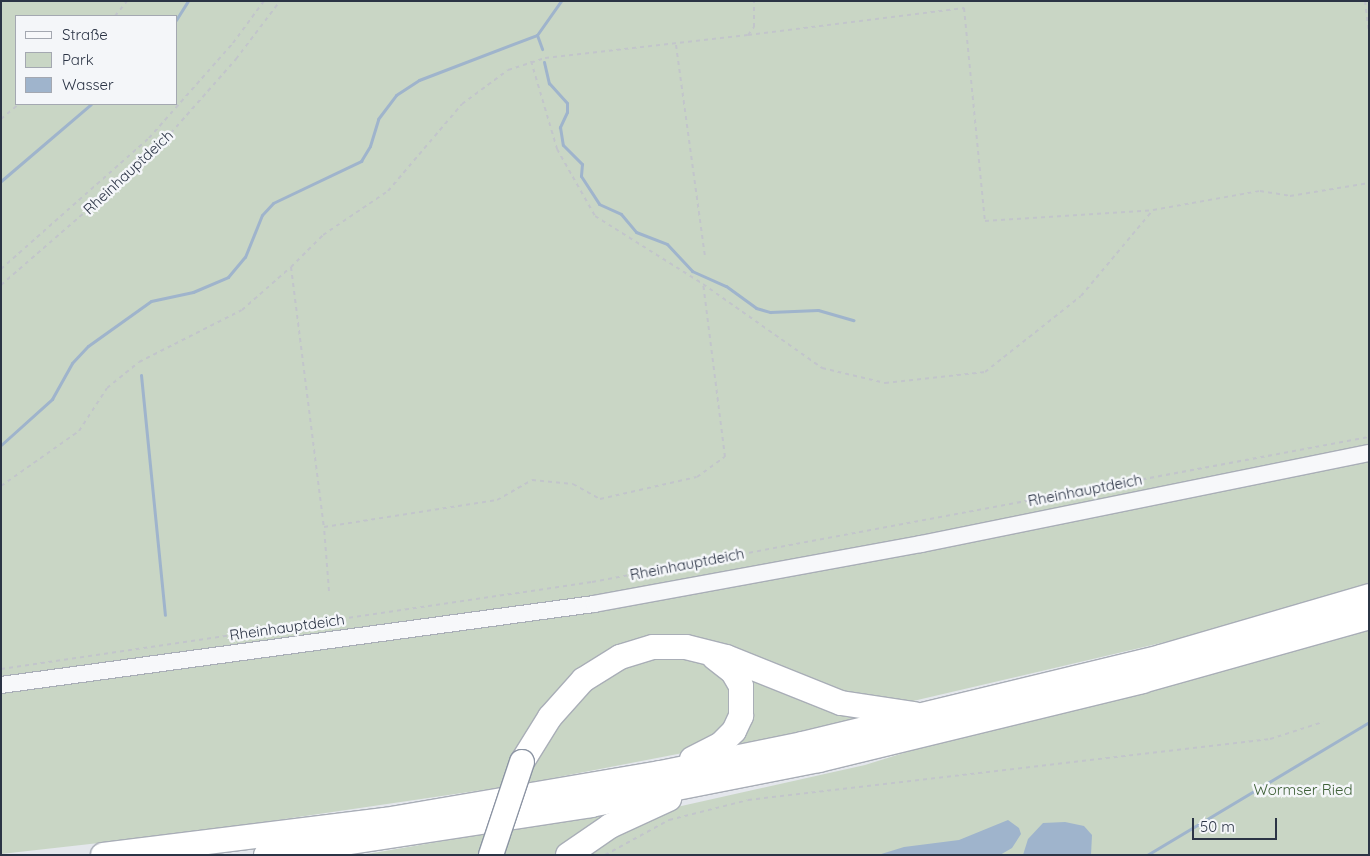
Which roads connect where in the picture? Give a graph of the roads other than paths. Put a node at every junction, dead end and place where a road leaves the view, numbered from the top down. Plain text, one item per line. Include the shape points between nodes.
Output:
1 (1369, 452) edge
2 (1369, 596) edge
3 (1369, 616) edge
4 (706, 652) junction
5 (1, 685) edge
6 (929, 716) junction
7 (660, 773) junction
8 (708, 782) junction
9 (103, 855) edge
10 (266, 855) edge
11 (491, 855) edge
12 (568, 855) edge

1 - 5 lane via 921,544 594,604
2 - 6 highway via 1161,657
3 - 8 highway via 1133,684 836,756
4 - 6 highway via 736,660 841,703
4 - 7 highway via 738,678 743,695 741,716 734,731 721,744
4 - 11 highway, bridge via 677,646 653,647 612,660 566,697 541,728 522,762
6 - 7 highway
7 - 9 highway via 385,820
8 - 10 highway via 582,806
8 - 12 highway via 610,826

